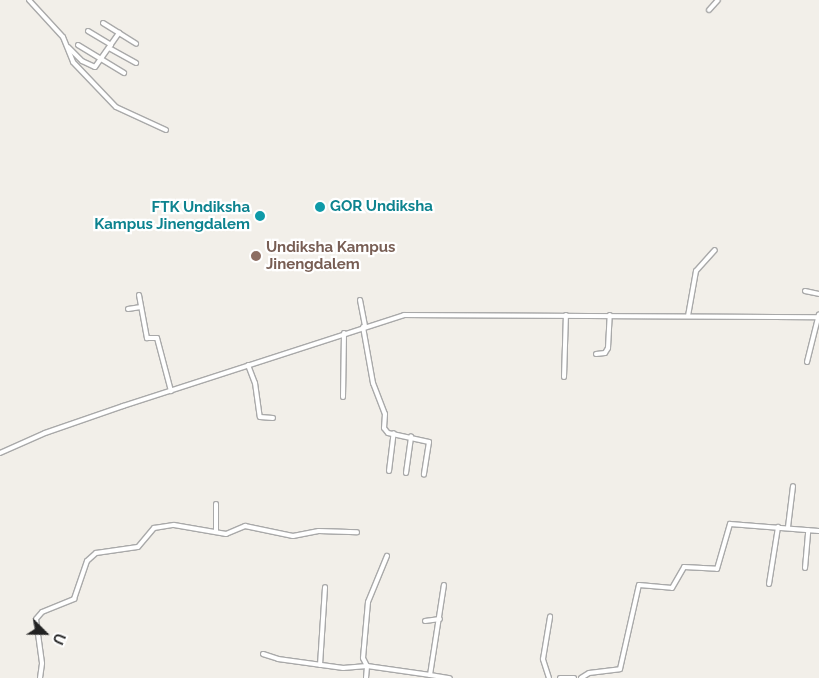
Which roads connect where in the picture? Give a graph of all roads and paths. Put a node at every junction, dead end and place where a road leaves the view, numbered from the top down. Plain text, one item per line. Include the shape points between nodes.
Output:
1 (29, 0) edge
2 (718, 0) edge
3 (709, 10) dead end
4 (103, 23) dead end
5 (88, 31) dead end
6 (119, 33) junction
7 (78, 44) dead end
8 (136, 44) dead end
9 (67, 45) junction
10 (110, 47) junction
11 (102, 59) junction
12 (136, 63) dead end
13 (124, 73) dead end
14 (166, 130) dead end
15 (715, 250) dead end
16 (805, 291) dead end
17 (819, 294) edge
18 (139, 295) dead end
19 (360, 300) dead end
20 (141, 307) junction
21 (128, 309) dead end
22 (566, 315) junction
23 (610, 315) junction
24 (688, 316) junction
25 (819, 316) edge
26 (364, 327) junction
27 (344, 333) junction
28 (596, 354) dead end
29 (807, 362) dead end
30 (248, 365) junction
31 (564, 376) dead end
32 (170, 391) junction
33 (343, 397) dead end
34 (273, 418) dead end
35 (394, 434) junction
36 (411, 436) junction
37 (0, 453) edge
38 (389, 470) dead end
39 (406, 472) dead end
40 (424, 475) dead end
41 (793, 486) dead end
42 (216, 504) dead end
43 (778, 527) junction
44 (788, 527) junction
45 (808, 530) junction
46 (216, 531) junction
47 (819, 531) edge
48 (357, 532) dead end
49 (387, 556) dead end
50 (805, 568) dead end
51 (769, 584) dead end
52 (444, 585) dead end
53 (325, 587) dead end
54 (550, 617) dead end
55 (440, 619) junction
56 (425, 621) dead end
57 (263, 654) dead end
58 (320, 665) junction
59 (367, 666) junction
60 (430, 675) junction
61 (40, 678) edge
62 (366, 678) edge
63 (450, 678) edge
64 (549, 678) edge
65 (560, 678) edge
66 (574, 678) edge
67 (581, 678) edge

1 - 9 street
2 - 3 street
4 - 6 street
5 - 10 street
6 - 8 street
6 - 10 street
7 - 11 street
9 - 11 street via 91,67 96,67
9 - 14 street via 73,62 116,107
10 - 11 street
10 - 12 street
11 - 13 street
15 - 24 street via 696,271
16 - 17 street
18 - 20 street
19 - 26 street
20 - 21 street
20 - 32 street via 148,339 157,338
22 - 23 street
22 - 26 street via 409,314
22 - 31 street
23 - 24 street
23 - 28 street via 608,348 605,353
24 - 25 street
25 - 29 street
26 - 27 street
26 - 35 street via 373,383 385,414 384,428
27 - 30 street
27 - 33 street
30 - 32 street
30 - 34 street via 255,383 260,417
32 - 37 street via 45,433
35 - 36 street
35 - 38 street
36 - 39 street
36 - 40 street via 429,442
41 - 44 street
42 - 46 street
43 - 44 street
43 - 51 street
43 - 67 street via 730,524 716,569 684,567 672,588 640,585 620,668 589,673
44 - 45 street
45 - 47 street
45 - 50 street
46 - 48 street via 228,534 248,526 294,536 322,530
46 - 61 street via 177,524 155,528 138,547 102,551 90,556 74,599 47,609 36,619 42,663
49 - 59 street via 368,602 363,658
52 - 55 street
53 - 58 street
54 - 64 street via 543,658
55 - 56 street
55 - 60 street
57 - 58 street
58 - 59 street via 349,669
59 - 60 street
59 - 62 street
60 - 63 street
65 - 66 street

